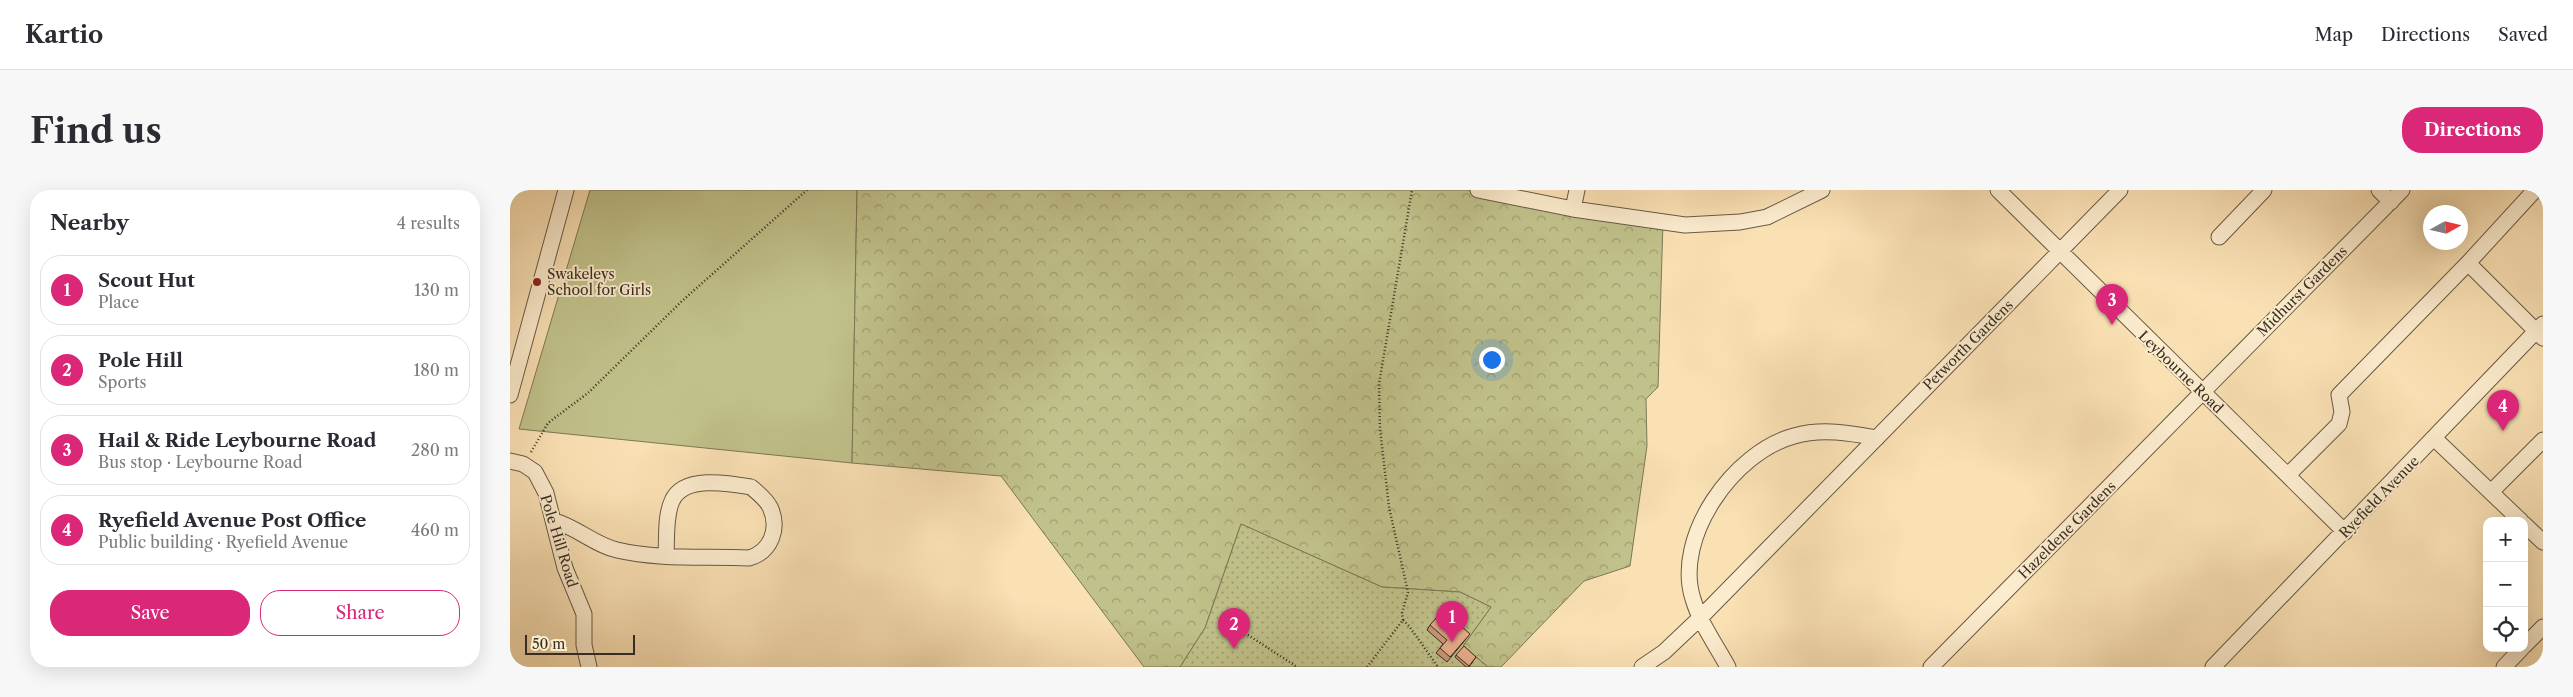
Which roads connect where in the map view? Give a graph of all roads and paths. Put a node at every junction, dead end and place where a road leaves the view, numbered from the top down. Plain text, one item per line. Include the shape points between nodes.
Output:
1 (566, 190) edge
2 (807, 190) edge
3 (1412, 190) edge
4 (1478, 190) edge
5 (1577, 190) edge
6 (1822, 190) edge
7 (1998, 190) edge
8 (2120, 190) edge
9 (2264, 190) edge
10 (2379, 190) edge
11 (2402, 190) edge
12 (2536, 190) edge
13 (2391, 202) junction
14 (1573, 208) junction
15 (2219, 237) dead end
16 (2059, 253) junction
17 (2468, 263) junction
18 (2541, 331) edge
19 (2202, 393) junction
20 (510, 395) edge
21 (1878, 438) junction
22 (2435, 439) junction
23 (2543, 440) edge
24 (517, 463) edge
25 (2288, 476) junction
26 (2491, 492) junction
27 (2517, 517) edge
28 (554, 521) junction
29 (2528, 528) edge
30 (2345, 532) junction
31 (2543, 542) edge
32 (666, 555) junction
33 (1700, 617) junction
34 (1403, 620) junction
35 (2543, 626) edge
36 (1245, 633) dead end
37 (2528, 642) edge
38 (2518, 652) edge
39 (590, 667) edge
40 (1297, 667) edge
41 (1367, 667) edge
42 (1438, 667) edge
43 (1642, 667) edge
44 (1728, 667) edge
45 (1931, 667) edge
46 (2213, 667) edge
47 (2504, 667) edge

1 - 20 street
2 - 24 path via 682,301 588,393 548,423
3 - 34 path via 1379,384 1380,429 1389,506 1408,592
4 - 14 street
5 - 14 street
6 - 14 street via 1767,217 1740,222 1685,225
7 - 16 street, Leybourne Road
8 - 16 street
9 - 15 street
10 - 13 street
11 - 13 street, Midhurst Gardens
12 - 17 street
13 - 19 street, Midhurst Gardens
16 - 19 street, Leybourne Road
16 - 21 street, Petworth Gardens
17 - 18 street
17 - 25 street via 2339,395 2342,412 2338,424
18 - 22 street, Ryefield Avenue
19 - 25 street, Leybourne Road
19 - 45 street, Hazeldene Gardens
21 - 33 street, Petworth Gardens
21 - 33 street via 1819,431 1794,436 1772,445 1732,476 1702,518 1692,547 1692,598
22 - 26 street
22 - 30 street, Ryefield Avenue
23 - 26 street
24 - 28 street, Pole Hill Road via 535,472 541,480
25 - 30 street, Leybourne Road
26 - 27 street
28 - 32 street via 615,550
28 - 39 street, Pole Hill Road via 565,568 584,614 584,645
29 - 31 street
30 - 46 street, Ryefield Avenue
32 - 32 street via 758,556 770,544 770,507 750,487 698,484 681,490 672,499 670,507
33 - 43 street, Petworth Gardens via 1664,652
33 - 44 street
34 - 41 path
34 - 42 path
35 - 37 street
36 - 40 path
38 - 47 street

